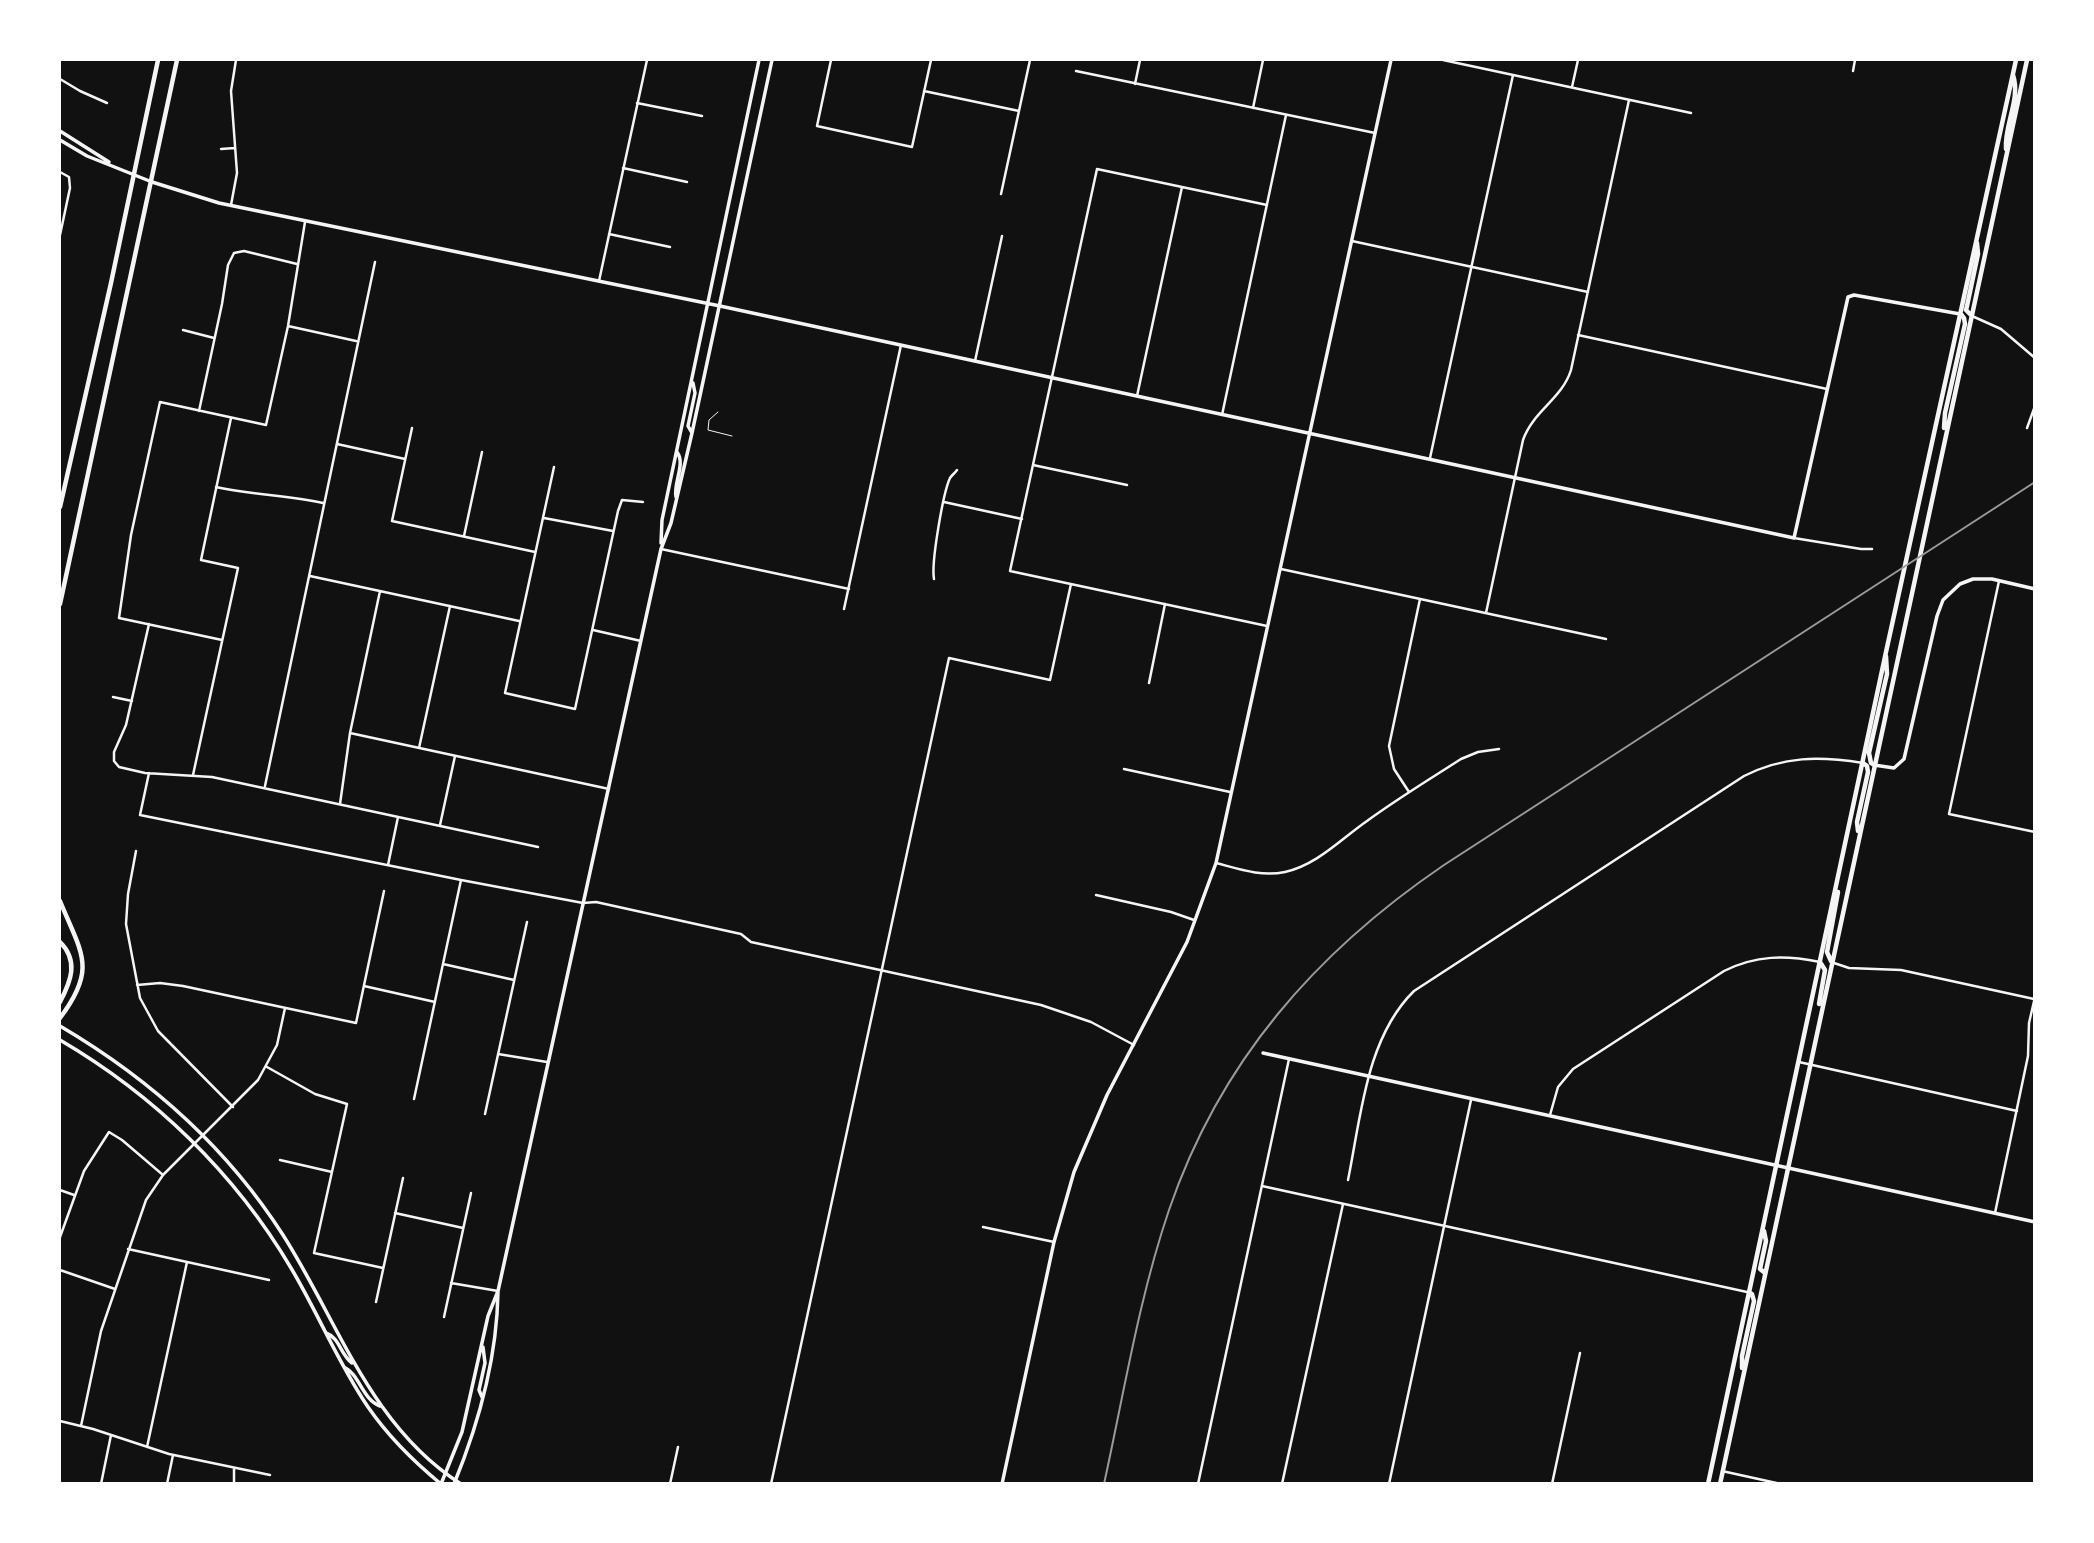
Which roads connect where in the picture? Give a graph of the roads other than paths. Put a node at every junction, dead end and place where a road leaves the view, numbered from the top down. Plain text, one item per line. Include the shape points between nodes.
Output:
1 (158, 60) edge
2 (177, 60) edge
3 (236, 60) edge
4 (647, 60) edge
5 (759, 60) edge
6 (772, 60) edge
7 (831, 60) edge
8 (931, 60) edge
9 (1030, 60) edge
10 (1140, 60) edge
11 (1263, 60) edge
12 (1391, 60) edge
13 (1443, 60) edge
14 (1578, 60) edge
15 (1855, 60) edge
16 (2016, 60) edge
17 (2027, 60) edge
18 (1076, 71) dead end
19 (1853, 71) dead end
20 (1513, 75) junction
21 (2012, 75) junction
22 (60, 79) edge
23 (1135, 84) junction
24 (1572, 87) junction
25 (924, 91) junction
26 (1629, 100) junction
27 (107, 103) dead end
28 (637, 103) junction
29 (1253, 108) junction
30 (1019, 111) junction
31 (1691, 113) dead end
32 (1286, 115) junction
33 (702, 116) dead end
34 (60, 131) edge
35 (1375, 133) junction
36 (60, 140) edge
37 (236, 148) junction
38 (221, 149) dead end
39 (2006, 157) junction
40 (117, 168) junction
41 (623, 168) junction
42 (60, 172) edge
43 (687, 182) dead end
44 (1182, 187) junction
45 (1001, 194) dead end
46 (231, 205) junction
47 (1267, 205) junction
48 (306, 221) junction
49 (609, 234) junction
50 (60, 235) edge
51 (1002, 236) dead end
52 (1977, 239) junction
53 (1352, 241) junction
54 (670, 247) dead end
55 (375, 262) dead end
56 (297, 264) junction
57 (1471, 267) junction
58 (599, 281) junction
59 (1588, 292) junction
60 (707, 304) junction
61 (720, 306) junction
62 (1961, 314) junction
63 (1972, 316) junction
64 (288, 326) junction
65 (183, 330) dead end
66 (1578, 335) junction
67 (215, 338) junction
68 (358, 341) junction
69 (901, 345) junction
70 (2035, 358) edge
71 (975, 361) junction
72 (1052, 378) junction
73 (692, 381) junction
74 (1827, 389) junction
75 (1137, 396) junction
76 (2035, 406) edge
77 (200, 411) junction
78 (718, 412) dead end
79 (1222, 415) junction
80 (231, 418) junction
81 (412, 428) dead end
82 (2027, 428) dead end
83 (692, 433) junction
84 (1311, 434) junction
85 (732, 436) dead end
86 (1944, 439) junction
87 (335, 444) junction
88 (482, 452) dead end
89 (677, 452) junction
90 (405, 459) junction
91 (1430, 459) junction
92 (1033, 465) junction
93 (554, 467) dead end
94 (957, 470) dead end
95 (1515, 478) junction
96 (1127, 485) dead end
97 (216, 487) junction
98 (677, 499) junction
99 (643, 502) dead end
100 (944, 502) junction
101 (323, 503) junction
102 (60, 507) edge
103 (543, 518) junction
104 (1022, 519) junction
105 (613, 531) junction
106 (464, 536) junction
107 (1794, 538) junction
108 (661, 549) junction
109 (1872, 549) dead end
110 (535, 552) junction
111 (1281, 569) junction
112 (310, 576) junction
113 (934, 579) dead end
114 (1999, 581) junction
115 (1071, 584) junction
116 (849, 589) junction
117 (2035, 589) edge
118 (380, 591) junction
119 (1420, 599) junction
120 (60, 604) edge
121 (1166, 604) junction
122 (450, 606) junction
123 (844, 609) dead end
124 (1486, 613) junction
125 (520, 621) junction
126 (149, 624) junction
127 (1268, 626) junction
128 (592, 630) junction
129 (1606, 639) dead end
130 (222, 640) junction
131 (641, 641) junction
132 (1886, 652) junction
133 (1149, 683) dead end
134 (113, 697) dead end
135 (132, 701) junction
136 (350, 733) junction
137 (419, 748) junction
138 (1499, 749) dead end
139 (455, 756) junction
140 (1863, 763) junction
141 (1874, 765) junction
142 (1124, 769) dead end
143 (149, 773) junction
144 (193, 775) junction
145 (264, 788) junction
146 (609, 789) junction
147 (1409, 792) junction
148 (1233, 793) junction
149 (340, 804) junction
150 (398, 817) junction
151 (440, 826) junction
152 (2035, 832) edge
153 (1859, 835) junction
154 (538, 847) dead end
155 (136, 850) dead end
156 (1216, 863) junction
157 (388, 866) junction
158 (461, 880) junction
159 (1837, 884) junction
160 (384, 891) dead end
161 (1096, 895) dead end
162 (60, 901) edge
163 (583, 902) junction
164 (1196, 921) junction
165 (527, 922) dead end
166 (60, 942) edge
167 (1820, 962) junction
168 (1831, 962) junction
169 (443, 964) junction
170 (882, 970) junction
171 (514, 980) junction
172 (136, 985) junction
173 (364, 986) junction
174 (2034, 998) edge
175 (60, 1002) edge
176 (435, 1002) junction
177 (285, 1008) junction
178 (1820, 1012) junction
179 (60, 1018) edge
180 (60, 1026) edge
181 (60, 1040) edge
182 (1133, 1045) junction
183 (1263, 1052) dead end
184 (498, 1054) junction
185 (1289, 1058) junction
186 (547, 1062) junction
187 (1799, 1062) junction
188 (1809, 1065) junction
189 (267, 1067) junction
190 (1370, 1076) junction
191 (1472, 1098) junction
192 (414, 1099) dead end
193 (233, 1107) junction
194 (2017, 1111) junction
195 (485, 1114) dead end
196 (1550, 1115) junction
197 (205, 1135) junction
198 (195, 1144) junction
199 (280, 1160) dead end
200 (1777, 1164) junction
201 (1788, 1166) junction
202 (332, 1172) junction
203 (163, 1175) junction
204 (403, 1178) dead end
205 (1348, 1180) dead end
206 (1262, 1186) junction
207 (60, 1190) edge
208 (471, 1193) dead end
209 (74, 1195) junction
210 (1343, 1204) junction
211 (395, 1213) junction
212 (1995, 1213) junction
213 (2035, 1222) edge
214 (1444, 1226) junction
215 (1763, 1226) junction
216 (983, 1227) dead end
217 (463, 1228) junction
218 (60, 1237) edge
219 (1054, 1242) junction
220 (128, 1250) junction
221 (187, 1262) junction
222 (383, 1268) junction
223 (60, 1270) edge
224 (1765, 1273) junction
225 (268, 1280) dead end
226 (451, 1283) junction
227 (115, 1289) junction
228 (498, 1291) junction
229 (1749, 1292) junction
230 (376, 1302) dead end
231 (444, 1317) dead end
232 (326, 1333) junction
233 (482, 1341) junction
234 (1580, 1353) dead end
235 (354, 1364) junction
236 (344, 1367) junction
237 (1742, 1376) junction
238 (483, 1398) junction
239 (382, 1407) junction
240 (60, 1421) edge
241 (81, 1426) junction
242 (111, 1435) junction
243 (147, 1447) junction
244 (678, 1447) dead end
245 (173, 1455) junction
246 (234, 1468) junction
247 (1722, 1471) junction
248 (446, 1472) junction
249 (270, 1475) dead end
250 (455, 1482) edge
251 (101, 1483) edge
252 (167, 1483) edge
253 (234, 1483) edge
254 (441, 1483) edge
255 (461, 1483) edge
256 (670, 1483) edge
257 (771, 1483) edge
258 (1002, 1483) edge
259 (1198, 1483) edge
260 (1283, 1483) edge
261 (1389, 1483) edge
262 (1552, 1483) edge
263 (1709, 1483) edge
264 (1720, 1483) edge
265 (1781, 1483) edge

1 - 102 main road
2 - 120 main road
3 - 37 street via 230,91
4 - 28 street
5 - 60 street
6 - 61 street
7 - 25 street via 817,127 912,147
8 - 25 street
9 - 30 street
10 - 23 street
11 - 29 street
12 - 35 street
13 - 20 street
14 - 24 street
15 - 19 street
16 - 21 main road
17 - 39 main road
18 - 23 street
20 - 24 street
20 - 57 street
21 - 39 main road via 2016,83
21 - 52 main road
22 - 27 street
23 - 29 street
24 - 26 street
25 - 30 street
26 - 31 street
26 - 59 street
28 - 33 street
28 - 41 street
29 - 32 street
30 - 45 street
32 - 35 street
32 - 47 street
34 - 40 street
35 - 53 street
36 - 40 street
37 - 38 street
37 - 46 street
39 - 63 main road
40 - 46 street via 164,187
41 - 43 street
41 - 49 street
42 - 50 street via 69,177 70,188
44 - 47 street
44 - 72 street via 1097,169
44 - 75 street
46 - 48 street
47 - 79 street
48 - 56 street
48 - 58 street
49 - 54 street
49 - 58 street
51 - 71 street
52 - 62 main road
52 - 63 main road via 1966,306
53 - 57 street
53 - 84 street
55 - 68 street
56 - 64 street
56 - 67 street via 244,251 234,253
57 - 59 street
57 - 91 street
58 - 60 street
59 - 66 street
60 - 61 street
60 - 73 street
61 - 69 street
61 - 83 street
62 - 74 street via 1848,297
62 - 86 main road via 1965,324 1945,413
62 - 132 main road
63 - 70 street via 2001,329
63 - 86 main road
64 - 68 street
64 - 80 street via 266,425
65 - 67 street
66 - 74 street
66 - 95 street via 1564,387 1526,433
67 - 77 street
68 - 87 street
69 - 71 street
69 - 116 street
71 - 72 street
72 - 75 street
72 - 92 street
73 - 83 street via 695,393 688,426
73 - 89 street
74 - 107 street
75 - 79 street
76 - 82 street
77 - 80 street
77 - 126 street via 160,402 131,535 119,618
78 - 85 lane via 709,420 708,430
79 - 84 street
80 - 97 street
81 - 90 street
83 - 98 street
84 - 91 street
84 - 111 street
86 - 141 main road
87 - 90 street
87 - 101 street
88 - 106 street
89 - 98 street via 681,459
89 - 108 street via 662,520
90 - 106 street via 392,521
91 - 95 street
92 - 96 street
92 - 104 street
93 - 103 street
94 - 100 street
95 - 107 street
95 - 124 street
97 - 101 street
97 - 130 street via 201,560 238,568
98 - 108 street
99 - 105 street via 622,500
100 - 104 street
100 - 113 street via 932,565
101 - 112 street
103 - 105 street
103 - 110 street
104 - 115 street via 1010,571
105 - 128 street
106 - 110 street
107 - 109 street
108 - 116 street
108 - 131 street
110 - 125 street
111 - 119 street
111 - 127 street
112 - 118 street
112 - 145 street
114 - 117 street
114 - 141 street via 1967,581 1943,600 1903,760 1894,768
114 - 152 street via 1949,814
115 - 121 street
115 - 170 street via 1050,680 950,659
116 - 123 street
118 - 122 street
118 - 136 street
119 - 124 street
119 - 147 street via 1389,746 1391,762
121 - 127 street
121 - 133 street
122 - 125 street
122 - 137 street
124 - 129 street
125 - 128 street via 505,694 575,709
126 - 130 street
126 - 135 street
127 - 148 street
128 - 131 street
130 - 144 street
131 - 146 street
132 - 140 main road
132 - 141 main road via 1870,753
134 - 135 street
135 - 143 street via 114,752 116,764
136 - 137 street
136 - 149 street
137 - 139 street
138 - 147 street via 1469,755
139 - 146 street
139 - 151 street
140 - 153 main road via 1868,772 1857,822
140 - 159 main road
140 - 190 street via 1806,757 1781,761 1744,776 1425,982 1391,1019
141 - 153 main road
142 - 148 street
143 - 144 street
143 - 157 street via 140,815
144 - 145 street
145 - 149 street
146 - 163 street
147 - 156 street via 1296,869 1255,873
148 - 156 street
149 - 150 street
150 - 151 street
150 - 157 street
151 - 154 street
153 - 168 main road
155 - 172 street via 126,924
156 - 164 street
157 - 158 street
158 - 163 street
158 - 169 street
159 - 167 main road
159 - 168 main road via 1827,952
160 - 173 street
161 - 164 street
162 - 179 main road via 84,967 80,985
163 - 170 street via 741,934 751,942
163 - 186 street
164 - 182 street
165 - 171 street
166 - 175 main road via 73,967
167 - 178 main road via 1825,970
167 - 187 main road
167 - 196 street via 1767,957 1724,971 1573,1069 1558,1087
168 - 174 street via 1849,968 1901,970
168 - 178 main road
169 - 171 street
169 - 176 street
170 - 182 street via 1059,1010
170 - 257 street
171 - 184 street
172 - 177 street via 172,984
172 - 193 street via 158,1031
173 - 176 street
173 - 177 street via 356,1023
174 - 194 street
176 - 192 street
177 - 189 street
178 - 188 main road
180 - 197 street via 163,1097
181 - 198 street via 126,1082
182 - 219 street via 1085,1142
183 - 185 street
184 - 186 street
184 - 195 street
185 - 190 street
185 - 206 street
186 - 228 street
187 - 188 street
187 - 200 main road
188 - 194 street
188 - 201 main road
189 - 193 street
189 - 202 street via 315,1094 347,1104
190 - 191 street
190 - 205 street
191 - 196 street
191 - 214 street
193 - 197 street
194 - 212 street
196 - 200 street
197 - 198 street
197 - 235 street via 284,1236
198 - 203 street
198 - 232 street via 268,1231
199 - 202 street
200 - 201 street
200 - 215 main road
201 - 212 street
201 - 224 main road
202 - 222 street via 314,1253
203 - 209 street via 109,1132
203 - 220 street via 146,1200
204 - 211 street
206 - 210 street
206 - 259 street
207 - 209 street
208 - 217 street
209 - 218 street
210 - 214 street
210 - 260 street
211 - 217 street
211 - 222 street
212 - 213 street
214 - 229 street
214 - 261 street
215 - 224 main road via 1766,1241 1760,1269
215 - 229 main road
216 - 219 street
217 - 226 street
219 - 258 street
220 - 221 street
220 - 227 street
221 - 225 street
221 - 243 street
222 - 230 street
223 - 227 street
224 - 237 main road
226 - 228 street
226 - 231 street
227 - 241 street
228 - 233 street
228 - 238 street via 498,1317
229 - 237 main road via 1754,1301
229 - 263 main road
232 - 235 street
232 - 236 street
233 - 238 street
233 - 248 street via 462,1432
234 - 262 street
235 - 239 street
236 - 239 street via 373,1403
236 - 254 street via 383,1427
237 - 247 main road
238 - 250 street
239 - 248 street
240 - 241 street
241 - 242 street
242 - 243 street
242 - 251 street
243 - 245 street
244 - 256 street
245 - 246 street
245 - 252 street
246 - 249 street
246 - 253 street
247 - 264 main road
247 - 265 street
248 - 250 street
248 - 254 street
250 - 255 street

